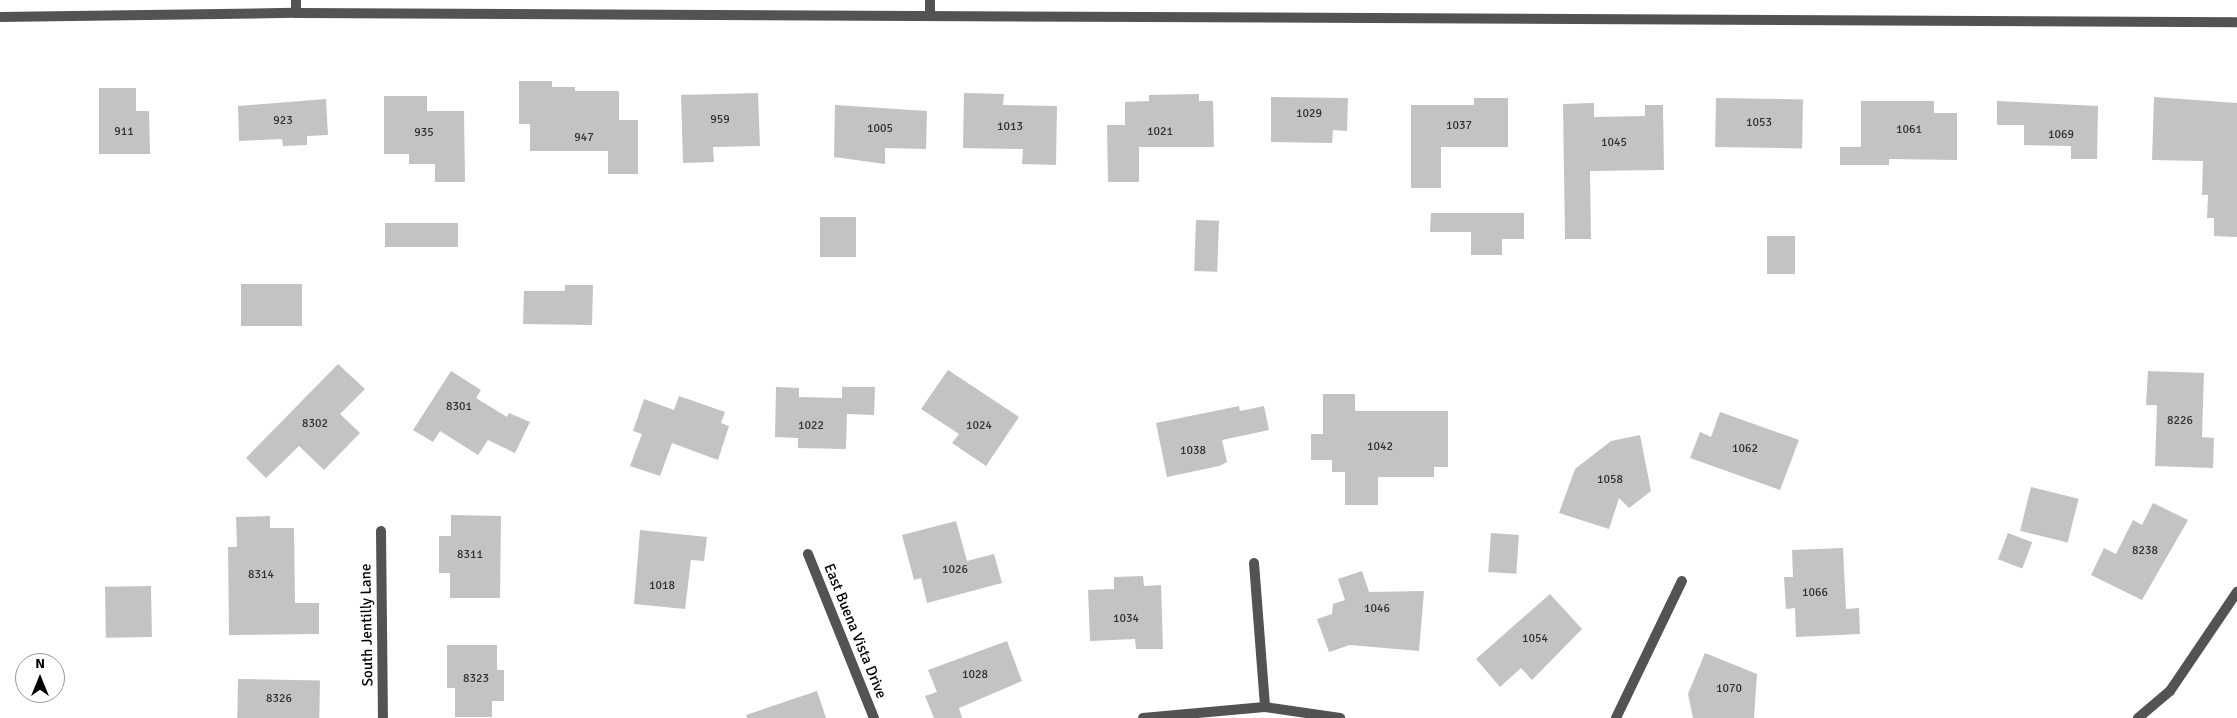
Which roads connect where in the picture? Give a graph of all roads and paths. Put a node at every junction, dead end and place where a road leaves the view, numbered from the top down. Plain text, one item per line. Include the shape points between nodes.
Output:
1 (296, 0) edge
2 (930, 0) edge
3 (296, 13) junction
4 (930, 16) junction
5 (0, 17) edge
6 (2237, 22) edge
7 (380, 531) dead end
8 (808, 554) dead end
9 (1254, 562) dead end
10 (1682, 581) dead end
11 (2237, 592) edge
12 (1265, 707) junction
13 (383, 718) edge
14 (874, 718) edge
15 (1143, 718) edge
16 (1340, 718) edge
17 (1616, 718) edge
18 (2138, 718) edge

1 - 3 street
2 - 4 street
3 - 4 street
3 - 5 street
4 - 6 street
7 - 13 street, South Jentilly Lane
8 - 14 street, East Buena Vista Drive
9 - 12 street
10 - 17 street
11 - 18 street via 2170,691
12 - 15 street
12 - 16 street

